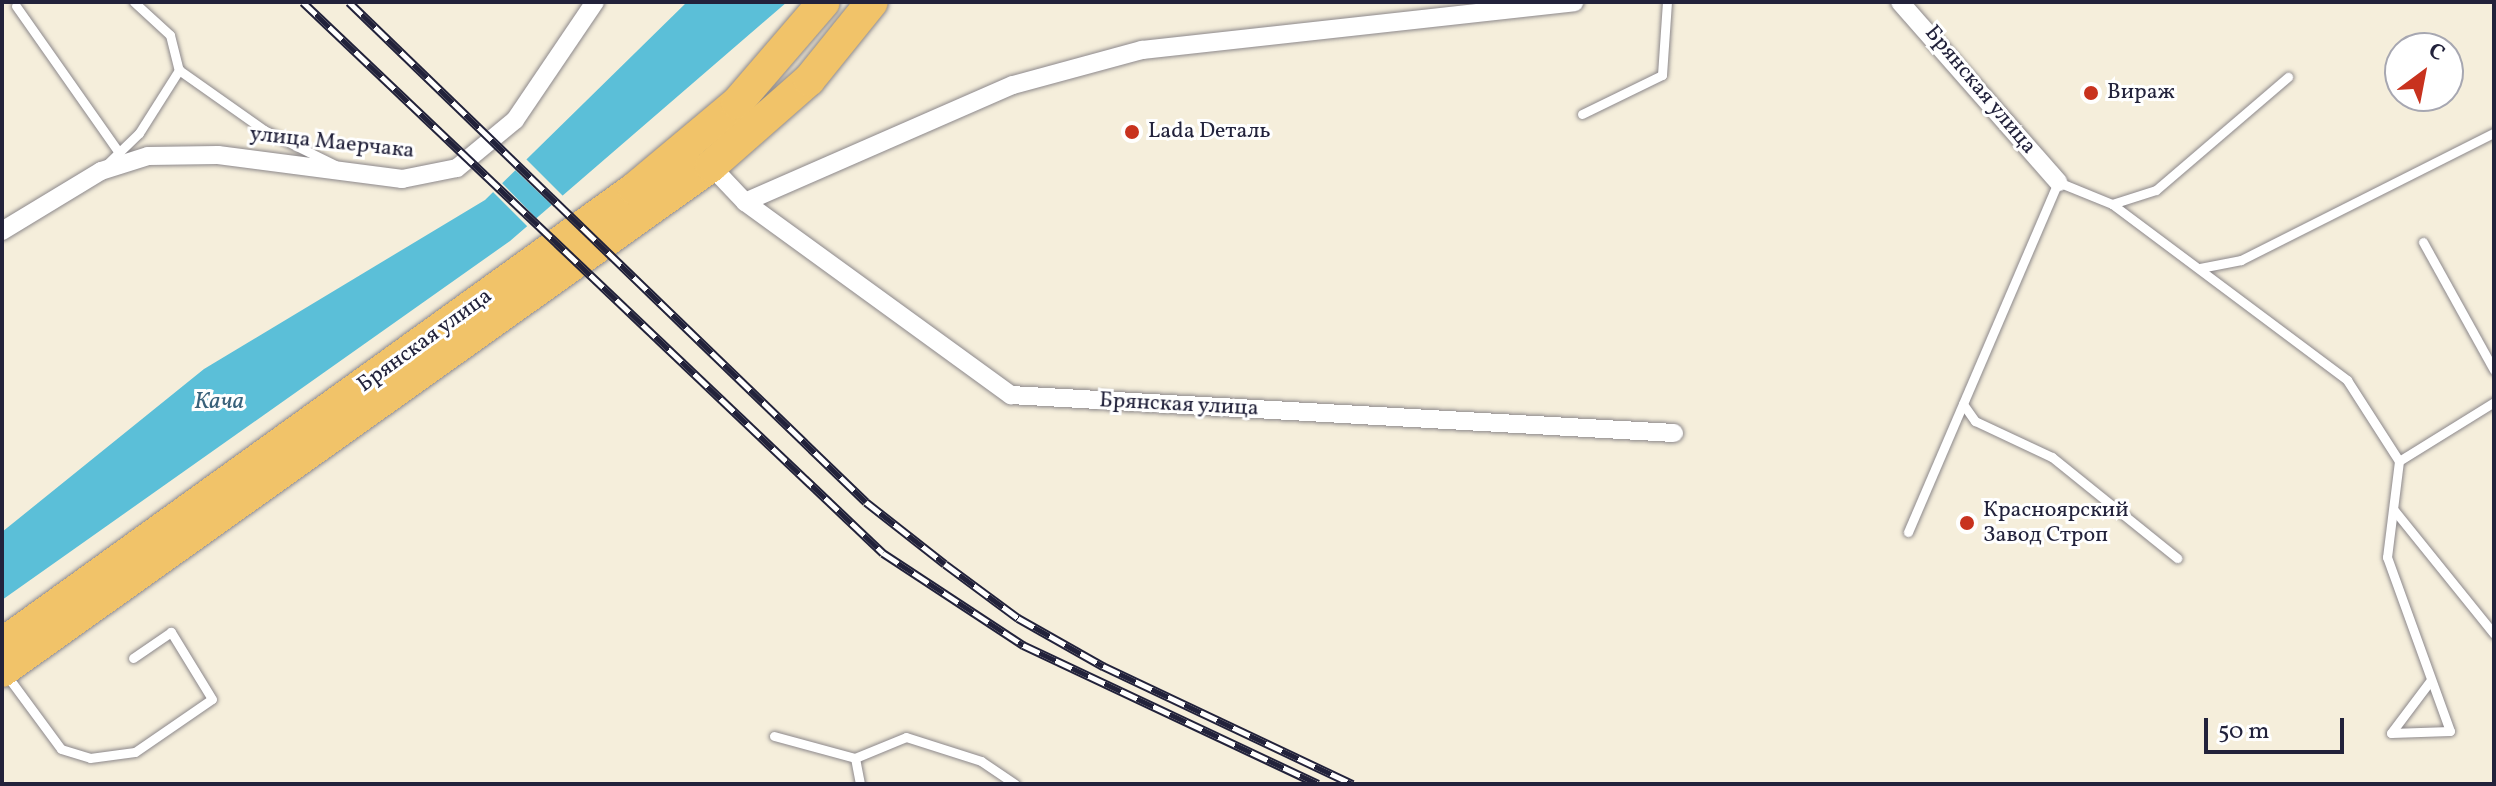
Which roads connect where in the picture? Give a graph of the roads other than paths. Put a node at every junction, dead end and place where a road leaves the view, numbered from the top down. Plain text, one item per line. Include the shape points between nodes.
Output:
1 (134, 2) edge
2 (595, 2) edge
3 (1574, 2) edge
4 (1667, 2) edge
5 (1900, 2) edge
6 (823, 4) edge
7 (16, 6) dead end
8 (864, 15) edge
9 (179, 70) junction
10 (2288, 77) dead end
11 (1582, 114) dead end
12 (2494, 133) edge
13 (118, 151) junction
14 (711, 166) junction
15 (101, 171) junction
16 (350, 172) junction
17 (2058, 182) junction
18 (745, 202) junction
19 (2112, 204) junction
20 (2, 231) edge
21 (2423, 242) dead end
22 (2200, 268) junction
23 (2494, 370) edge
24 (2494, 402) edge
25 (1963, 404) junction
26 (1674, 433) dead end
27 (2399, 461) junction
28 (2394, 510) junction
29 (1908, 532) dead end
30 (2177, 558) dead end
31 (2494, 634) edge
32 (2, 644) edge
33 (133, 658) dead end
34 (2, 671) edge
35 (2431, 680) junction
36 (774, 736) dead end
37 (855, 758) junction
38 (860, 784) edge
39 (1015, 784) edge

1 - 9 lane via 170,35
2 - 16 street, улица Маерчака via 515,120 482,154 435,174
3 - 18 street via 1142,50 1013,85
4 - 11 lane via 1662,75
5 - 17 street, Брянская улица
6 - 32 highway, Брянская улица via 737,103 646,179
7 - 13 lane
8 - 14 highway, Брянская улица via 767,121
9 - 13 lane via 139,133
9 - 16 lane via 264,130
10 - 19 lane via 2156,190
12 - 22 lane via 2255,253
13 - 15 lane
14 - 18 street, Брянская улица
14 - 34 highway, Брянская улица
15 - 16 street, улица Маерчака via 185,154
15 - 20 street, улица Маерчака
17 - 19 lane
17 - 25 lane
18 - 26 street, Брянская улица via 1011,395
19 - 22 lane
21 - 23 lane
22 - 27 lane via 2252,315 2347,380
24 - 27 lane
25 - 29 lane
25 - 30 lane via 1975,421 2052,457
27 - 28 lane
28 - 31 lane
28 - 35 lane via 2387,557
33 - 34 lane via 171,632 212,699 135,752 90,758 61,749
35 - 35 lane via 2450,731 2391,733 2415,701
36 - 37 lane
37 - 38 lane
37 - 39 lane via 906,737 981,761

